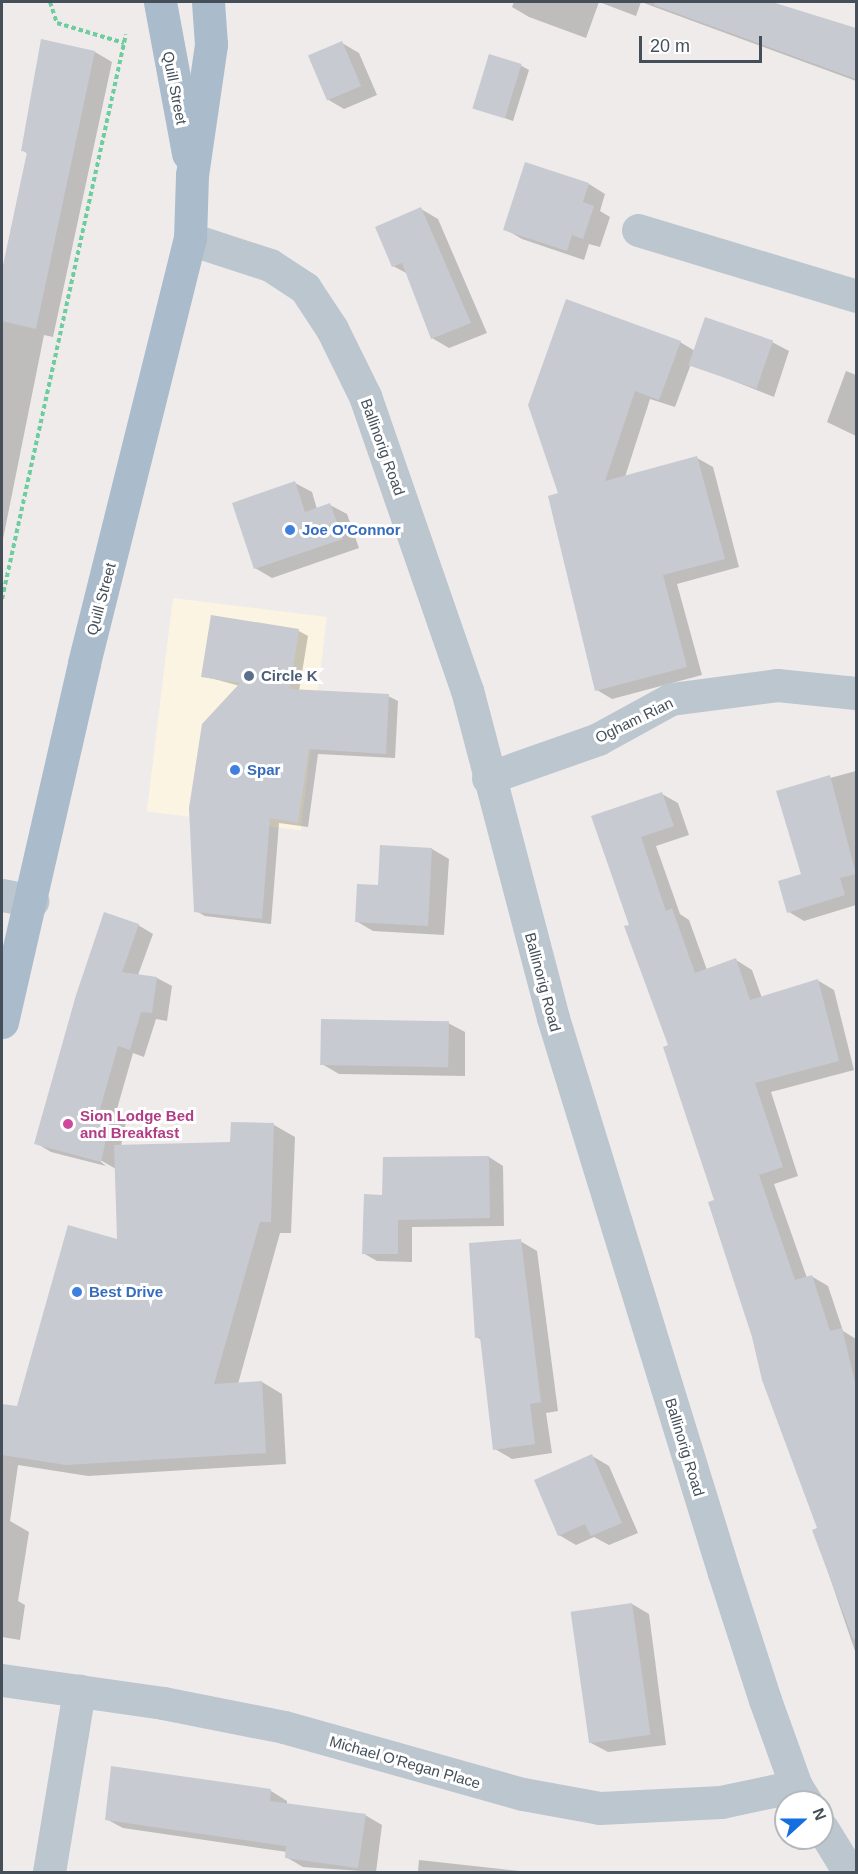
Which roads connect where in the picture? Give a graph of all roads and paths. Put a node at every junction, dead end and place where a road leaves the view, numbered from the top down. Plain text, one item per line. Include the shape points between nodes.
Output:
1 (50, 2) edge
2 (160, 2) edge
3 (208, 2) edge
4 (128, 24) dead end
5 (124, 43) junction
6 (192, 175) junction
7 (638, 230) dead end
8 (190, 239) junction
9 (856, 296) edge
10 (2, 598) edge
11 (856, 693) edge
12 (488, 778) junction
13 (16, 898) edge
14 (2, 1022) edge
15 (6, 1678) edge
16 (79, 1690) junction
17 (800, 1790) edge
18 (774, 1797) edge
19 (834, 1848) edge
20 (49, 1872) edge
21 (849, 1872) edge

1 - 5 path via 57,23
2 - 6 main road, Quill Street
3 - 6 main road, Quill Street via 211,44
4 - 5 path
5 - 10 path
6 - 8 main road, Quill Street
7 - 9 street
8 - 12 street, Ballinorig Road via 270,265 305,288 332,329 365,396 423,559 466,690
8 - 13 main road, Quill Street via 84,663
11 - 12 street, Ogham Rian via 777,686 671,699 598,739
12 - 17 street, Ballinorig Road via 552,1018 724,1573
13 - 14 main road, Quill Street
15 - 16 street, Michael O'Regan Place
16 - 18 street, Michael O'Regan Place via 284,1727 523,1794 600,1808
16 - 20 street
19 - 21 street

